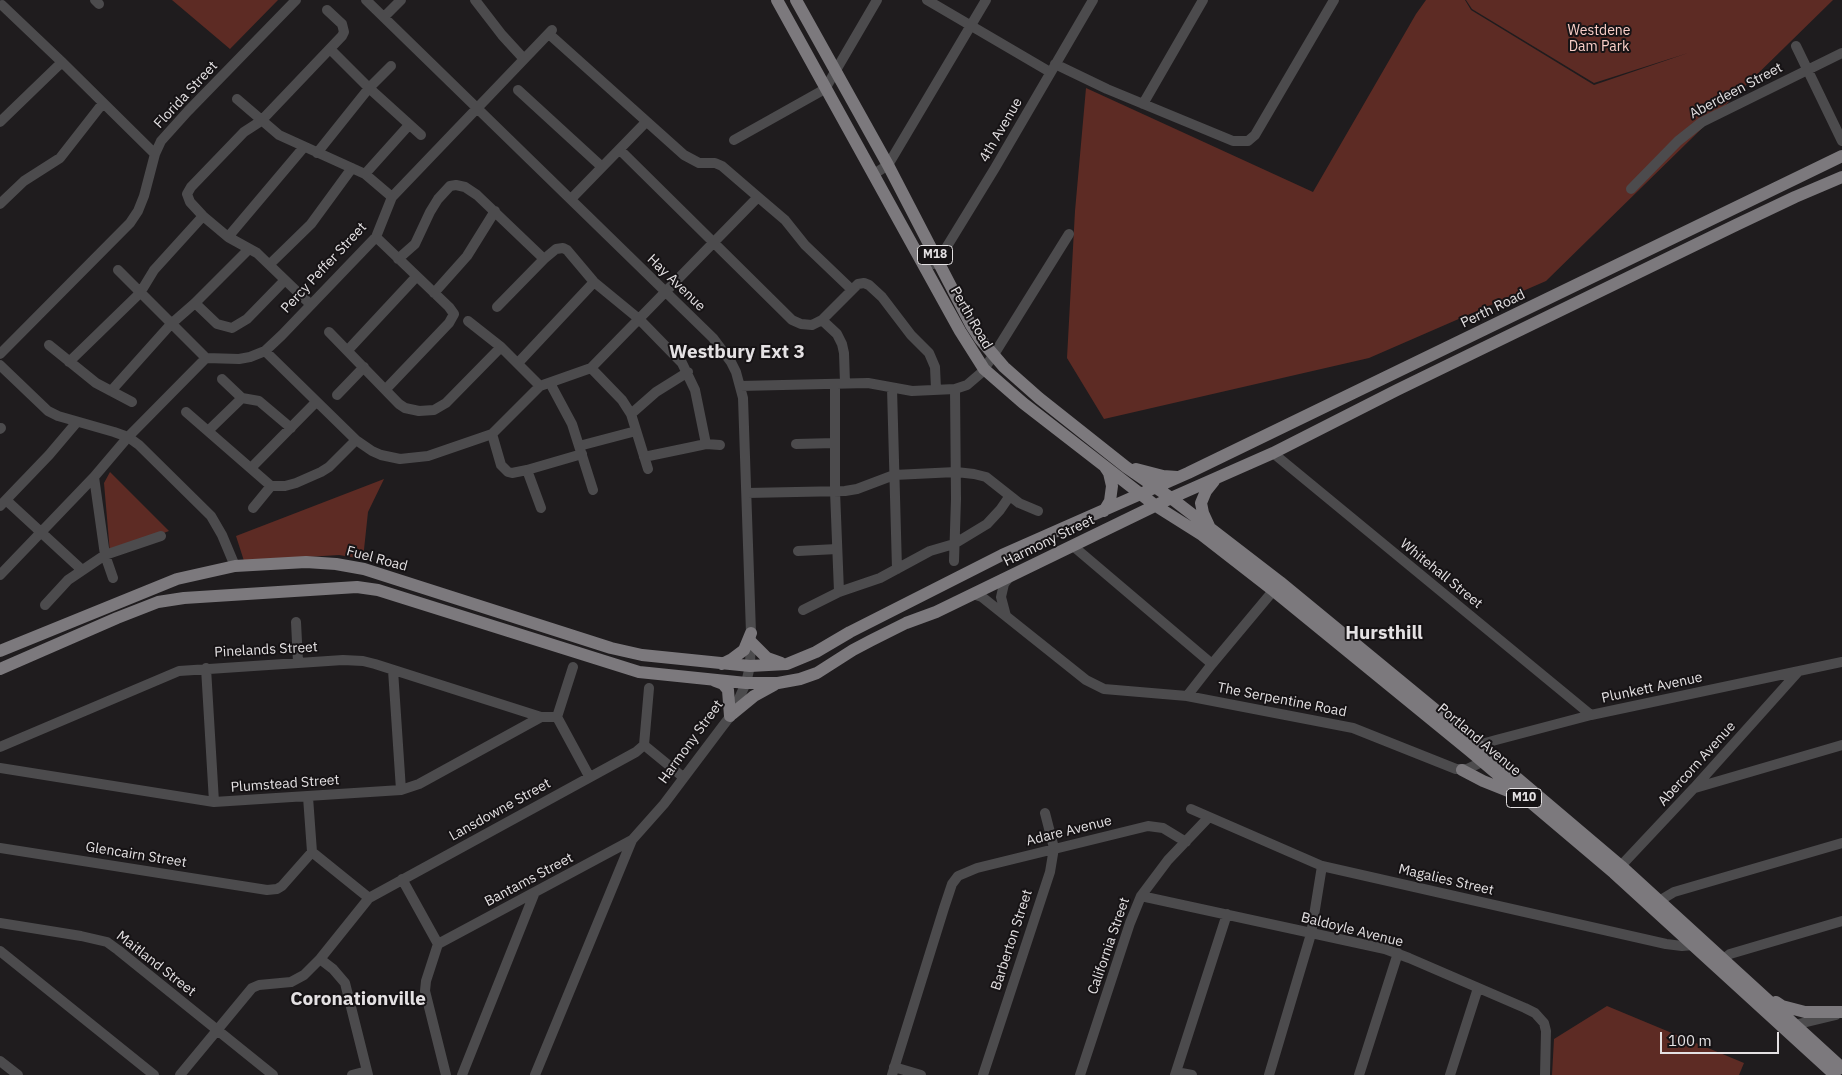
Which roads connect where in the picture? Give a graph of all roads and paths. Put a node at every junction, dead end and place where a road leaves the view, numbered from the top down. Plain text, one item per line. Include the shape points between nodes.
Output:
1 (296, 0) edge
2 (366, 0) edge
3 (401, 0) edge
4 (475, 0) edge
5 (776, 0) edge
6 (796, 0) edge
7 (877, 0) edge
8 (927, 0) edge
9 (986, 0) edge
10 (1093, 0) edge
11 (1203, 0) edge
12 (1334, 0) edge
13 (3, 4) edge
14 (327, 10) dead end
15 (384, 17) junction
16 (971, 25) junction
17 (1796, 46) dead end
18 (330, 49) junction
19 (1842, 53) edge
20 (524, 59) junction
21 (62, 62) junction
22 (392, 66) dead end
23 (1053, 68) junction
24 (1808, 69) junction
25 (836, 70) junction
26 (369, 88) junction
27 (825, 88) junction
28 (518, 90) dead end
29 (237, 99) dead end
30 (103, 103) junction
31 (1143, 104) junction
32 (477, 108) junction
33 (262, 121) junction
34 (0, 122) edge
35 (646, 122) junction
36 (409, 126) junction
37 (421, 135) dead end
38 (734, 140) dead end
39 (1842, 141) edge
40 (304, 147) junction
41 (620, 150) junction
42 (317, 152) junction
43 (155, 154) junction
44 (1842, 156) edge
45 (888, 165) junction
46 (602, 167) junction
47 (352, 168) junction
48 (365, 174) junction
49 (874, 174) junction
50 (1842, 178) edge
51 (1630, 189) dead end
52 (392, 197) junction
53 (758, 197) junction
54 (572, 200) junction
55 (0, 204) edge
56 (495, 211) junction
57 (203, 216) junction
58 (1069, 234) dead end
59 (228, 237) junction
60 (376, 237) junction
61 (714, 242) junction
62 (249, 249) junction
63 (398, 259) junction
64 (544, 259) junction
65 (938, 261) junction
66 (270, 264) junction
67 (927, 269) junction
68 (118, 270) dead end
69 (416, 277) junction
70 (285, 280) junction
71 (594, 282) junction
72 (852, 289) junction
73 (666, 292) junction
74 (140, 293) junction
75 (434, 293) junction
76 (195, 303) junction
77 (310, 304) junction
78 (497, 307) dead end
79 (639, 319) junction
80 (822, 320) junction
81 (468, 321) dead end
82 (171, 324) junction
83 (329, 332) dead end
84 (50, 345) dead end
85 (500, 347) junction
86 (265, 350) junction
87 (348, 350) junction
88 (0, 354) edge
89 (993, 356) junction
90 (206, 358) junction
91 (69, 362) junction
92 (518, 363) junction
93 (0, 365) edge
94 (364, 367) junction
95 (590, 368) junction
96 (984, 369) junction
97 (688, 372) junction
98 (222, 379) dead end
99 (840, 383) junction
100 (545, 384) junction
101 (740, 386) junction
102 (892, 388) junction
103 (386, 389) junction
104 (936, 390) junction
105 (955, 390) junction
106 (111, 391) junction
107 (337, 395) dead end
108 (242, 398) junction
109 (132, 402) dead end
110 (316, 402) junction
111 (186, 412) dead end
112 (631, 414) junction
113 (77, 422) junction
114 (291, 428) junction
115 (208, 430) junction
116 (636, 431) junction
117 (492, 434) junction
118 (128, 437) junction
119 (356, 440) junction
120 (835, 442) junction
121 (706, 444) junction
122 (796, 444) dead end
123 (720, 445) dead end
124 (581, 450) junction
125 (1273, 453) junction
126 (644, 457) junction
127 (1103, 464) junction
128 (1126, 466) junction
129 (251, 468) junction
130 (648, 469) dead end
131 (527, 470) junction
132 (956, 472) junction
133 (894, 475) junction
134 (1182, 476) junction
135 (94, 477) junction
136 (1215, 479) junction
137 (272, 486) junction
138 (1157, 488) junction
139 (593, 490) dead end
140 (835, 491) junction
141 (747, 492) junction
142 (1143, 495) junction
143 (1009, 497) junction
144 (1171, 498) junction
145 (3, 503) edge
146 (1156, 506) junction
147 (253, 508) dead end
148 (541, 508) dead end
149 (1038, 511) dead end
150 (1104, 511) junction
151 (1212, 530) junction
152 (42, 532) junction
153 (161, 536) dead end
154 (954, 544) junction
155 (1073, 546) junction
156 (837, 549) junction
157 (798, 551) dead end
158 (105, 555) junction
159 (954, 561) dead end
160 (235, 566) junction
161 (897, 568) junction
162 (82, 570) junction
163 (0, 575) edge
164 (1010, 576) junction
165 (113, 578) dead end
166 (1277, 587) junction
167 (839, 592) junction
168 (973, 594) junction
169 (45, 605) dead end
170 (803, 610) dead end
171 (1006, 617) junction
172 (296, 622) dead end
173 (751, 638) junction
174 (1, 648) edge
175 (298, 662) junction
176 (1842, 662) edge
177 (722, 664) junction
178 (787, 664) junction
179 (1212, 664) junction
180 (750, 666) junction
181 (573, 667) dead end
182 (206, 668) junction
183 (0, 669) edge
184 (393, 670) junction
185 (1798, 672) junction
186 (713, 680) junction
187 (746, 683) junction
188 (778, 683) junction
189 (649, 688) dead end
190 (1187, 696) junction
191 (731, 715) junction
192 (1591, 715) junction
193 (541, 717) junction
194 (557, 717) junction
195 (644, 745) junction
196 (1842, 745) edge
197 (0, 747) edge
198 (1474, 748) junction
199 (1485, 759) junction
200 (0, 768) edge
201 (1462, 770) junction
202 (590, 776) junction
203 (683, 777) junction
204 (1694, 788) junction
205 (400, 790) junction
206 (1520, 795) junction
207 (308, 797) junction
208 (214, 802) junction
209 (1191, 809) dead end
210 (1045, 813) dead end
211 (1209, 817) junction
212 (632, 840) junction
213 (1186, 842) junction
214 (1842, 843) edge
215 (0, 848) edge
216 (1054, 848) junction
217 (312, 852) junction
218 (1322, 866) junction
219 (1618, 870) junction
220 (402, 879) junction
221 (535, 892) junction
222 (1141, 896) junction
223 (369, 898) junction
224 (1656, 905) junction
225 (1227, 914) junction
226 (1842, 921) edge
227 (0, 924) edge
228 (1311, 934) junction
229 (1697, 941) junction
230 (438, 944) junction
231 (0, 951) edge
232 (1398, 953) junction
233 (320, 959) junction
234 (1719, 962) junction
235 (1747, 982) junction
236 (1478, 988) junction
237 (1842, 1012) edge
238 (1789, 1026) junction
239 (217, 1029) junction
240 (0, 1061) edge
241 (1842, 1068) edge
242 (893, 1071) edge
243 (368, 1073) edge
244 (1175, 1073) edge
245 (18, 1075) edge
246 (154, 1075) edge
247 (180, 1075) edge
248 (273, 1075) edge
249 (352, 1075) edge
250 (446, 1075) edge
251 (462, 1075) edge
252 (534, 1075) edge
253 (921, 1075) edge
254 (983, 1075) edge
255 (1080, 1075) edge
256 (1192, 1075) edge
257 (1269, 1075) edge
258 (1359, 1075) edge
259 (1450, 1075) edge
260 (1545, 1075) edge
261 (1835, 1075) edge

1 - 43 street, Florida Street via 168,132
2 - 15 street, Hay Avenue
3 - 15 street
4 - 20 street
5 - 27 main road, Perth Road / M18
6 - 25 main road, Perth Road / M18
7 - 25 street
8 - 16 street
9 - 16 street
10 - 23 street, 4th Avenue
11 - 31 street
12 - 31 street via 1255,135 1248,140 1239,142
13 - 21 street
14 - 18 street via 342,24 344,32
15 - 32 street, Hay Avenue
16 - 23 street
16 - 45 street
17 - 24 street
18 - 26 street
18 - 33 street
19 - 24 street, Aberdeen Street
20 - 32 street, Percy Peffer Street
20 - 35 street, Percy Peffer Street via 550,32
21 - 30 street
21 - 34 street
22 - 26 street
23 - 31 street
23 - 65 street, 4th Avenue
24 - 39 street
24 - 51 street, Aberdeen Street via 1702,122 1678,140
25 - 27 street
25 - 45 main road, Perth Road / M18
26 - 36 street
26 - 42 street
27 - 38 street
27 - 49 main road, Perth Road / M18
28 - 46 street
29 - 33 street
30 - 43 street
30 - 55 street via 60,158 24,181
32 - 52 street, Percy Peffer Street
32 - 54 street, Hay Avenue
33 - 40 street
33 - 57 street via 249,127 188,190 186,194 190,202
35 - 41 street
35 - 53 street via 689,159 722,166
36 - 37 street
36 - 48 street
40 - 42 street
40 - 59 street
41 - 46 street
41 - 61 street
42 - 47 street
43 - 88 street, Florida Street via 144,196 130,223
44 - 134 main road, Perth Road
45 - 49 street
45 - 65 main road, Perth Road / M18
46 - 54 street
47 - 48 street
47 - 66 street via 310,224
48 - 52 street
49 - 67 main road, Perth Road / M18
50 - 125 main road via 1744,221
52 - 60 street, Percy Peffer Street
53 - 61 street
53 - 72 street via 786,220 805,245
54 - 73 street, Hay Avenue
56 - 63 street via 465,187 450,186 430,212 415,244
56 - 64 street
56 - 75 street via 467,256
57 - 59 street
57 - 74 street via 154,270
58 - 89 street
59 - 62 street
60 - 63 street
60 - 77 street, Percy Peffer Street
61 - 73 street
61 - 80 street via 792,320 812,325
62 - 66 street
62 - 76 street
63 - 69 street
64 - 71 street via 556,249 563,248
64 - 78 street
65 - 67 street, 4th Avenue
65 - 89 main road, Perth Road / M18 via 971,325
66 - 70 street
67 - 96 main road, Perth Road / M18
68 - 74 street
69 - 75 street
69 - 87 street
70 - 76 street via 247,319 232,328 218,324
70 - 77 street
71 - 79 street
71 - 92 street
72 - 80 street
72 - 104 street via 861,283 874,289 929,353 935,367
73 - 79 street
73 - 101 street, Hay Avenue via 721,348 731,362
74 - 82 street
74 - 91 street
75 - 103 street via 454,314
76 - 82 street
77 - 86 street, Percy Peffer Street
79 - 95 street
79 - 97 street
80 - 99 street via 837,334 842,344 845,361
81 - 85 street
82 - 90 street
82 - 106 street
83 - 87 street
84 - 91 street
85 - 92 street
85 - 103 street via 446,403 434,410 412,410 399,404
86 - 90 street, Percy Peffer Street via 239,359
86 - 110 street
87 - 94 street
89 - 96 street
89 - 128 main road, Perth Road / M18 via 1039,398
90 - 118 street
91 - 106 street
92 - 100 street
93 - 113 street via 48,411
94 - 103 street
94 - 107 street
95 - 100 street
95 - 112 street via 622,400
96 - 105 street via 971,383
96 - 127 main road, Perth Road / M18
97 - 112 street via 656,392
97 - 121 street
98 - 108 street
99 - 101 street
99 - 102 street
99 - 120 street
100 - 117 street
100 - 124 street via 568,414
101 - 141 street, Hay Avenue
102 - 104 street
102 - 133 street
104 - 105 street
105 - 132 street
106 - 109 street
108 - 114 street via 259,402
108 - 115 street
110 - 114 street
110 - 119 street
111 - 115 street
112 - 116 street
113 - 118 street
113 - 145 street
114 - 129 street
115 - 129 street
116 - 124 street
116 - 126 street
117 - 119 street via 428,456 400,459 381,456
117 - 131 street via 504,469 512,473
118 - 135 street
118 - 160 street via 211,516
119 - 137 street via 321,472 296,483
120 - 122 street
120 - 140 street
121 - 123 street
121 - 126 street
124 - 131 street
124 - 139 street
125 - 136 main road
125 - 192 street, Whitehall Street
126 - 130 street
127 - 142 main road, Perth Road / M18
127 - 150 main road via 1112,486 1110,501
128 - 134 main road via 1163,476
128 - 138 main road, Perth Road / M18
129 - 137 street
131 - 148 street
132 - 133 street
132 - 143 street via 986,477
132 - 154 street
133 - 140 street via 857,489
133 - 161 street
134 - 138 main road, Perth Road
135 - 152 street
135 - 158 street
136 - 144 main road
136 - 151 main road via 1201,503
137 - 147 street
138 - 142 main road, Perth Road
138 - 144 main road, Perth Road / M18
140 - 141 street
140 - 156 street
141 - 173 street, Hay Avenue
142 - 146 main road, Perth Road / M18
142 - 150 main road, Harmony Street
143 - 149 street
143 - 154 street via 986,524
144 - 146 main road, Harmony Street
144 - 151 main road, Portland Avenue / M10
145 - 152 street
146 - 155 main road, Harmony Street
146 - 166 main road, Portland Avenue / M10
150 - 178 main road, Harmony Street via 1002,555
151 - 166 main road, Portland Avenue / M10
152 - 162 street
152 - 163 street
153 - 158 street
154 - 159 street
154 - 161 street via 930,551
155 - 164 main road, Harmony Street
155 - 179 street
156 - 157 street
156 - 167 street
158 - 162 street
158 - 165 street
160 - 174 main road, Fuel Road via 163,584
160 - 177 main road, Fuel Road via 306,562 349,566 611,648
161 - 167 street via 873,581
162 - 169 street
164 - 168 main road, Harmony Street
164 - 171 street via 1001,597
166 - 179 street
166 - 198 main road, Portland Avenue / M10
167 - 170 street
168 - 171 street, The Serpentine Road via 982,597
168 - 188 main road, Harmony Street via 872,640 817,673
171 - 190 street, The Serpentine Road via 1091,684 1104,689
172 - 175 street
173 - 177 main road via 744,650
173 - 178 main road via 767,658
173 - 180 street, Hay Avenue
175 - 182 street, Pinelands Street
175 - 184 street, Pinelands Street via 354,660
176 - 185 street, Plunkett Avenue
177 - 180 main road, Fuel Road
178 - 180 main road, Harmony Street
179 - 190 street
180 - 187 street, Hay Avenue
181 - 194 street
182 - 197 street, Pinelands Street via 168,674
182 - 208 street
183 - 186 main road via 158,602 357,587 378,590 629,670
184 - 193 street, Pinelands Street
184 - 205 street
185 - 192 street, Plunkett Avenue
185 - 204 street, Abercorn Avenue
186 - 187 main road
186 - 191 main road via 728,690
187 - 188 main road, Harmony Street
187 - 191 street, Harmony Street
188 - 191 main road via 760,692
189 - 195 street
190 - 201 street, The Serpentine Road via 1353,728
191 - 203 street, Harmony Street
192 - 198 street, Plunkett Avenue
193 - 194 street, Plumstead Street
193 - 205 street, Plumstead Street via 419,784
194 - 202 street
195 - 202 street, Lansdowne Street
195 - 203 street
196 - 204 street
198 - 199 main road, Portland Avenue / M10
199 - 201 street
199 - 206 main road, Portland Avenue / M10
199 - 219 main road, Portland Avenue / M10
200 - 208 street, Plumstead Street
201 - 206 main road
202 - 220 street, Lansdowne Street
203 - 212 street, Harmony Street
204 - 219 street, Abercorn Avenue
205 - 207 street, Plumstead Street
206 - 219 main road, Portland Avenue / M10
207 - 208 street, Plumstead Street
207 - 217 street
209 - 211 street, Magalies Street
210 - 216 street, Barberton Street
211 - 213 street, California Street
211 - 218 street, Magalies Street
212 - 221 street, Bantams Street
212 - 252 street, Harmony Street
213 - 216 street, Adare Avenue via 1163,828 1148,826
213 - 222 street, California Street
214 - 224 street via 1674,892
215 - 217 street, Glencairn Street via 268,890 282,886
216 - 242 street, Adare Avenue via 977,868 958,876 952,884
216 - 254 street, Barberton Street via 1050,872
217 - 223 street
218 - 228 street
218 - 229 street, Magalies Street via 1666,944
219 - 224 main road, Portland Avenue / M10
220 - 223 street, Lansdowne Street
220 - 230 street
221 - 230 street, Bantams Street
221 - 251 street
222 - 225 street, Baldoyle Avenue
222 - 255 street, California Street
223 - 233 street
224 - 229 main road, Portland Avenue / M10
225 - 228 street, Baldoyle Avenue
225 - 244 street
226 - 234 street via 1737,951
227 - 239 street, Maitland Street via 106,942
228 - 232 street, Baldoyle Avenue
228 - 257 street
229 - 234 main road, Portland Avenue / M10
230 - 250 street via 425,992
231 - 246 street
232 - 236 street, Baldoyle Avenue
232 - 258 street
233 - 239 street via 292,982 252,988
233 - 243 street via 345,983
234 - 235 main road, Portland Avenue / M10
234 - 238 main road, Portland Avenue / M10
235 - 237 main road via 1792,1010
235 - 238 main road, Portland Avenue / M10
236 - 259 street
236 - 260 street, Baldoyle Avenue via 1540,1017 1546,1031
237 - 238 street
238 - 241 main road, Portland Avenue / M10
238 - 261 main road, Portland Avenue / M10
239 - 247 street
239 - 248 street, Maitland Street
240 - 245 street
242 - 253 street
243 - 249 street
244 - 256 street

